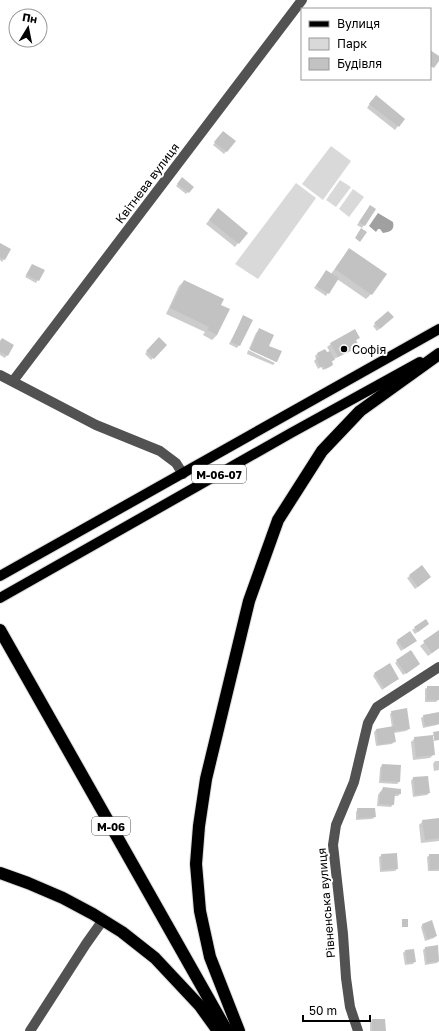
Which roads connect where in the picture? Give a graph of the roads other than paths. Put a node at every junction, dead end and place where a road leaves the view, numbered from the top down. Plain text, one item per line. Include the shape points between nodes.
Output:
1 (302, 0) edge
2 (439, 330) edge
3 (439, 353) edge
4 (0, 374) edge
5 (13, 381) junction
6 (183, 474) junction
7 (0, 576) edge
8 (0, 598) edge
9 (0, 630) edge
10 (439, 667) edge
11 (0, 873) edge
12 (103, 920) junction
13 (30, 1031) edge
14 (218, 1031) edge
15 (227, 1031) edge
16 (239, 1031) edge
17 (358, 1031) edge

1 - 5 street, Квітнева вулиця
2 - 6 main road, М-06-07
3 - 8 main road, М-06-07 via 291,433
3 - 16 highway via 360,411 322,451 278,520 249,601 206,779 196,864 200,911 210,957
4 - 5 street
5 - 6 street via 96,424 160,451 176,463
6 - 7 main road, М-06-07
9 - 15 highway, М-06
10 - 17 street, Рівненська вулиця via 379,706 368,723 354,782 336,825 333,845 346,978 350,1007
11 - 12 highway via 63,898
12 - 13 street
12 - 14 highway via 155,958 200,1006

